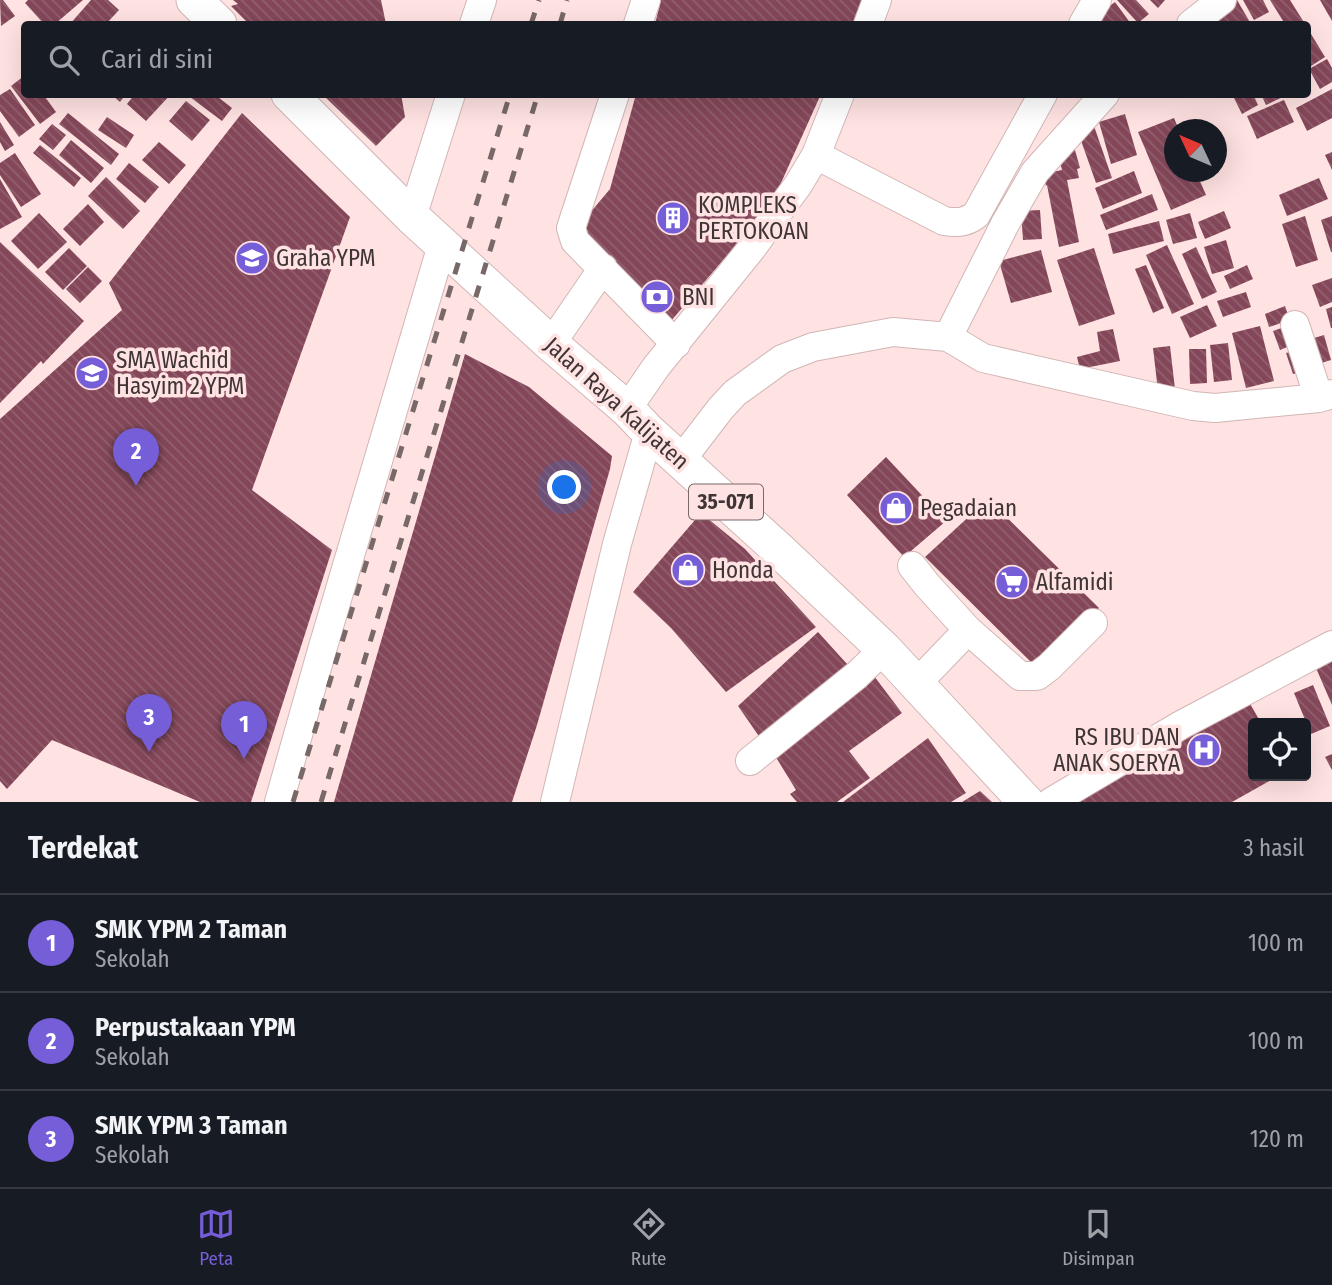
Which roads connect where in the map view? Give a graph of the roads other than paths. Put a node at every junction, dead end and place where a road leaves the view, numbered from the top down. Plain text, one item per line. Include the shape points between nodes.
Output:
1 (194, 0) edge
2 (482, 0) edge
3 (646, 0) edge
4 (877, 0) edge
5 (1097, 0) edge
6 (1222, 0) edge
7 (216, 21) edge
8 (475, 21) edge
9 (639, 21) edge
10 (868, 21) edge
11 (1085, 21) edge
12 (1195, 21) edge
13 (293, 98) edge
14 (450, 98) edge
15 (614, 98) edge
16 (838, 98) edge
17 (1041, 98) edge
18 (1101, 98) edge
19 (816, 156) junction
20 (412, 217) junction
21 (442, 245) junction
22 (603, 268) junction
23 (1295, 325) dead end
24 (948, 337) junction
25 (551, 344) junction
26 (676, 344) junction
27 (1326, 396) edge
28 (638, 421) junction
29 (681, 460) junction
30 (912, 566) dead end
31 (1093, 623) dead end
32 (968, 630) junction
33 (1332, 645) edge
34 (884, 649) junction
35 (917, 683) junction
36 (750, 761) dead end
37 (1012, 797) edge
38 (279, 802) edge
39 (555, 802) edge
40 (1051, 802) edge

1 - 7 main road
2 - 8 street
3 - 9 street
4 - 10 street
5 - 11 street
6 - 12 street
13 - 20 main road, 35-071
14 - 20 street
15 - 22 street via 572,228 575,240
16 - 19 street
17 - 19 street via 976,215 967,222 944,221
18 - 24 street via 1035,172
19 - 26 street
20 - 21 main road, Jalan Raya Kalijaten / 35-071
21 - 25 main road, Jalan Raya Kalijaten / 35-071
21 - 38 street
22 - 25 street
22 - 26 street
23 - 27 street
24 - 27 street via 983,358 1192,407
24 - 29 street via 893,332 813,347 782,359 735,393
25 - 28 main road, Jalan Raya Kalijaten / 35-071
26 - 28 street via 656,367
28 - 29 main road, Jalan Raya Kalijaten / 35-071
28 - 39 street via 617,544
29 - 34 main road, Jalan Raya Kalijaten / 35-071
30 - 32 street
31 - 32 street via 1037,676 1020,676
32 - 35 street
33 - 40 street via 1181,724
34 - 35 main road, Jalan Raya Kalijaten / 35-071
34 - 36 street
35 - 37 main road, Jalan Raya Kalijaten / 35-071

